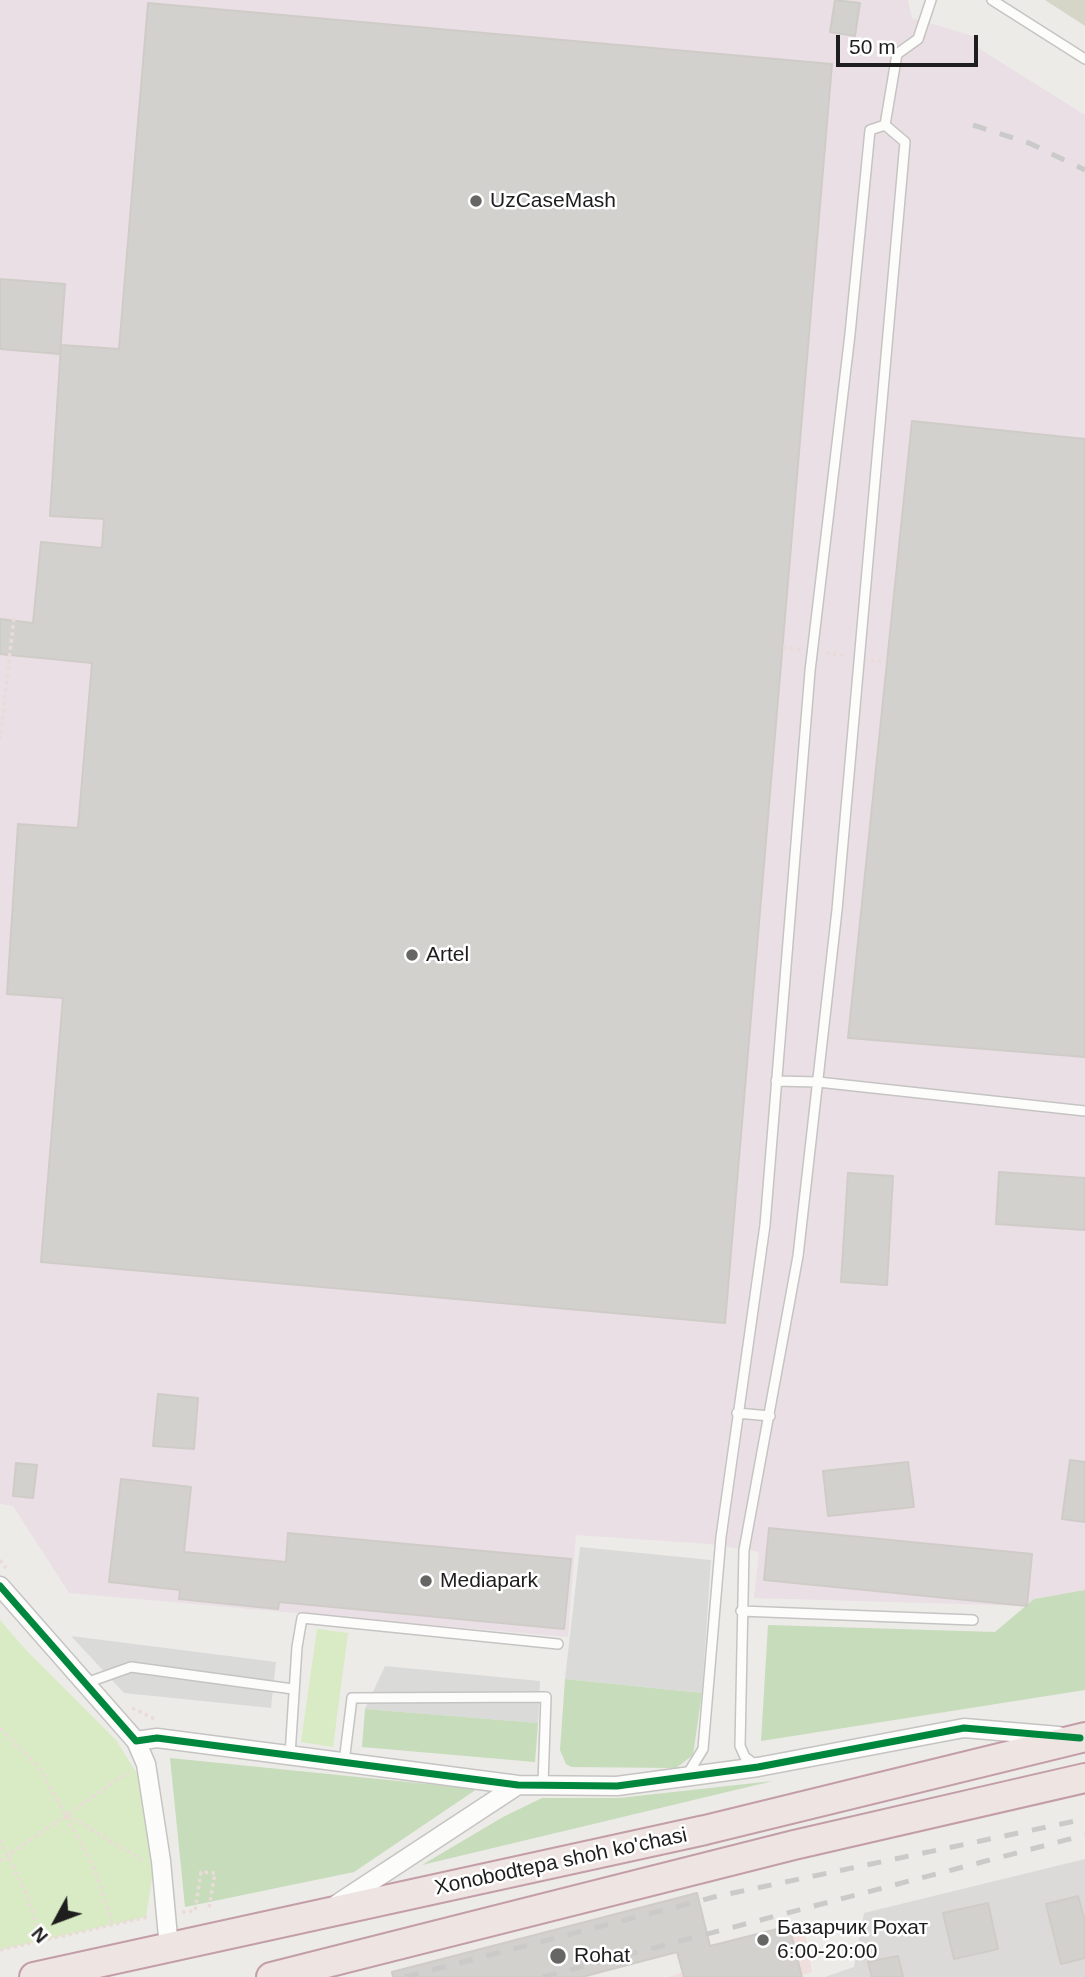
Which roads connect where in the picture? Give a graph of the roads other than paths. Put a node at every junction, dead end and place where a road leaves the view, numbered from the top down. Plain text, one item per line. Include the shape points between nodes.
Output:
1 (931, 0) edge
2 (992, 0) edge
3 (1085, 59) edge
4 (885, 125) junction
5 (776, 1081) junction
6 (818, 1082) junction
7 (1085, 1111) edge
8 (737, 1413) junction
9 (770, 1416) junction
10 (0, 1586) edge
11 (741, 1611) junction
12 (972, 1620) dead end
13 (558, 1644) dead end
14 (84, 1684) junction
15 (293, 1689) junction
16 (1080, 1738) edge
17 (136, 1741) junction
18 (289, 1755) junction
19 (344, 1762) junction
20 (758, 1767) junction
21 (1085, 1776) edge
22 (683, 1779) junction
23 (542, 1784) junction
24 (518, 1785) junction
25 (322, 1914) junction
26 (169, 1948) junction
27 (34, 1977) edge
28 (271, 1977) edge

1 - 4 lane via 918,39 897,54
2 - 3 lane
4 - 5 lane via 870,130 810,671
4 - 6 lane via 905,142
5 - 6 lane
5 - 8 lane via 765,1225
6 - 7 lane
6 - 9 lane via 798,1256
8 - 9 lane
8 - 22 lane via 703,1749
9 - 11 lane via 744,1550
10 - 14 street
11 - 12 lane
11 - 20 lane via 740,1746
13 - 15 lane via 302,1618
14 - 15 lane via 131,1667
14 - 17 street
15 - 18 lane
16 - 20 street via 964,1728
16 - 21 highway
16 - 25 highway, Xonobodtepa shoh ko'chasi via 705,1830
17 - 18 street via 157,1738
17 - 26 street via 146,1765
18 - 19 street
19 - 23 lane via 352,1698 546,1697
19 - 24 street
20 - 22 street
21 - 28 highway, Xonobodtepa shoh ko'chasi
22 - 23 street via 617,1786
23 - 24 street
24 - 25 street
25 - 26 highway, Xonobodtepa shoh ko'chasi
26 - 27 highway, Xonobodtepa shoh ko'chasi

